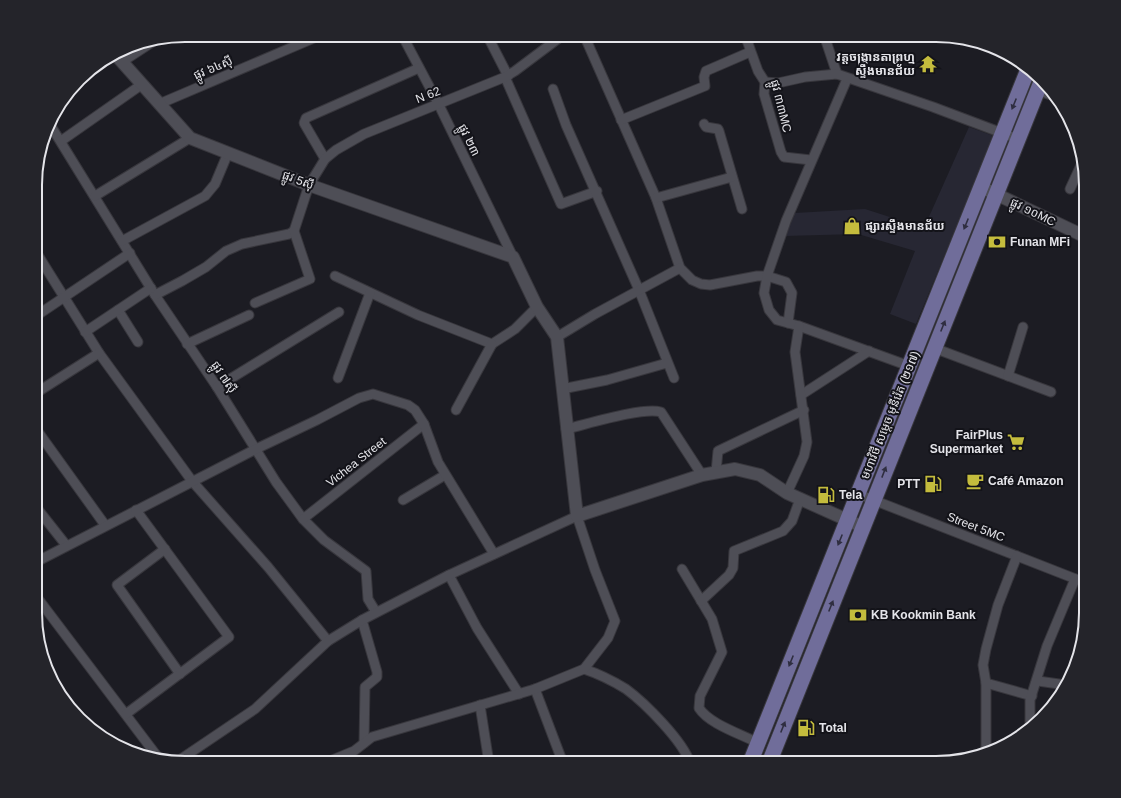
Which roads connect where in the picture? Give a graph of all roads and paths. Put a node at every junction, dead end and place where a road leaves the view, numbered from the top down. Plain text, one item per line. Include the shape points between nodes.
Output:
1 (305, 42) edge
2 (406, 42) edge
3 (490, 42) edge
4 (553, 42) edge
5 (587, 42) edge
6 (747, 42) edge
7 (826, 42) edge
8 (750, 52) junction
9 (119, 58) edge
10 (419, 68) junction
11 (837, 74) junction
12 (1026, 74) edge
13 (506, 76) junction
14 (847, 78) junction
15 (765, 82) junction
16 (141, 85) junction
17 (553, 89) dead end
18 (1043, 89) edge
19 (159, 104) junction
20 (438, 104) junction
21 (621, 120) junction
22 (704, 124) dead end
23 (53, 129) edge
24 (1002, 133) junction
25 (190, 138) junction
26 (1018, 139) junction
27 (61, 141) junction
28 (228, 153) junction
29 (325, 159) junction
30 (811, 160) junction
31 (1079, 171) edge
32 (732, 176) junction
33 (309, 185) junction
34 (981, 187) junction
35 (1070, 189) dead end
36 (596, 191) junction
37 (996, 193) junction
38 (95, 196) junction
39 (656, 198) junction
40 (742, 209) dead end
41 (294, 231) junction
42 (1079, 234) edge
43 (122, 241) junction
44 (130, 253) junction
45 (513, 257) junction
46 (42, 262) edge
47 (680, 268) junction
48 (335, 276) dead end
49 (767, 276) junction
50 (639, 290) junction
51 (153, 291) junction
52 (370, 292) junction
53 (63, 297) junction
54 (254, 303) dead end
55 (537, 308) junction
56 (118, 310) junction
57 (42, 312) edge
58 (340, 312) dead end
59 (248, 315) dead end
60 (788, 323) junction
61 (799, 326) junction
62 (1023, 327) dead end
63 (85, 332) junction
64 (557, 338) junction
65 (138, 342) dead end
66 (187, 344) junction
67 (492, 344) junction
68 (934, 348) junction
69 (869, 351) junction
70 (99, 353) junction
71 (668, 362) junction
72 (909, 366) junction
73 (1008, 376) junction
74 (338, 378) dead end
75 (674, 378) dead end
76 (217, 387) junction
77 (42, 389) edge
78 (562, 390) junction
79 (1050, 392) dead end
80 (801, 395) junction
81 (456, 410) dead end
82 (804, 410) junction
83 (424, 424) junction
84 (566, 429) junction
85 (42, 437) edge
86 (256, 449) junction
87 (716, 472) junction
88 (445, 475) junction
89 (702, 475) junction
90 (192, 481) junction
91 (787, 493) junction
92 (858, 494) junction
93 (404, 500) dead end
94 (800, 500) junction
95 (874, 500) junction
96 (136, 510) junction
97 (42, 515) edge
98 (577, 516) junction
99 (303, 518) junction
100 (847, 522) junction
101 (105, 525) junction
102 (862, 528) junction
103 (66, 545) junction
104 (165, 549) junction
105 (494, 554) junction
106 (1017, 556) junction
107 (42, 559) edge
108 (682, 569) dead end
109 (449, 575) junction
110 (1075, 579) junction
111 (1079, 580) edge
112 (701, 601) junction
113 (42, 604) edge
114 (376, 612) junction
115 (362, 620) junction
116 (328, 641) junction
117 (584, 669) junction
118 (180, 674) junction
119 (1038, 681) junction
120 (986, 683) junction
121 (1060, 684) edge
122 (535, 689) junction
123 (519, 694) junction
124 (1032, 696) junction
125 (480, 705) junction
126 (126, 714) junction
127 (1030, 721) edge
128 (364, 743) junction
129 (758, 743) junction
130 (986, 747) edge
131 (154, 752) edge
132 (185, 756) edge
133 (342, 756) edge
134 (488, 756) edge
135 (560, 756) edge
136 (686, 756) edge
137 (753, 756) edge
138 (771, 756) edge

1 - 19 street, ផ្លូវ ៦៤ស៊ី
2 - 10 street, ផ្លូវ ២៣
3 - 13 street
4 - 13 street, N 62
5 - 21 street
6 - 8 street, ផ្លូវ ៣៣MC
7 - 11 street
8 - 15 street, ផ្លូវ ៣៣MC
8 - 21 street via 706,71 705,86
9 - 16 street, ផ្លូវ 5ស៊ី
10 - 20 street, ផ្លូវ ២៣
10 - 29 street via 306,118 304,123
11 - 14 street
11 - 15 street via 778,83
12 -> 24 main road, មហាវិថី សម្តេច មុនីរ៉េត (២១៧)
13 - 20 street, N 62
13 - 36 street via 561,204
14 - 24 street
14 - 30 street
15 - 30 street, ផ្លូវ ៣៣MC via 764,94 784,158
16 - 19 street, ផ្លូវ 5ស៊ី
16 - 27 street
17 - 36 street via 566,125
18 - 26 main road, មហាវិថី សម្តេច មុនីរ៉េត (២១៧)
19 - 25 street, ផ្លូវ 5ស៊ី
20 - 29 street, N 62 via 364,134
20 - 45 street, ផ្លូវ ២៣
21 - 39 street
22 - 32 street via 706,127 718,129
23 - 27 street, ផ្លូវ ៧ស៊ី
24 - 26 street
24 - 34 main road, មហាវិថី សម្តេច មុនីរ៉េត (២១៧)
25 - 28 street, ផ្លូវ 5ស៊ី
25 - 38 street
26 - 37 main road, មហាវិថី សម្តេច មុនីរ៉េត (២១៧)
27 - 38 street, ផ្លូវ ៧ស៊ី
28 - 33 street, ផ្លូវ 5ស៊ី
28 - 43 street via 215,184 205,196
29 - 33 street, N 62
30 - 49 street
31 - 35 street
32 - 39 street
32 - 40 street
33 - 41 street, N 62
33 - 45 street, ផ្លូវ 5ស៊ី
34 - 37 street, ផ្លូវ ១០MC
34 -> 72 main road, មហាវិថី សម្តេច មុនីរ៉េត (២១៧)
36 - 50 street
37 - 42 street, ផ្លូវ ១០MC
68 -> 37 main road, មហាវិថី សម្តេច មុនីរ៉េត (២១៧)
38 - 43 street, ផ្លូវ ៧ស៊ី
39 - 47 street
41 - 51 street via 242,244 182,281
41 - 54 street via 310,280
43 - 44 street, ផ្លូវ ៧ស៊ី
44 - 51 street, ផ្លូវ ៧ស៊ី
44 - 53 street
45 - 55 street
46 - 53 street
47 - 49 street via 692,280 710,285
47 - 50 street
48 - 52 street
49 - 60 street via 764,292 769,310 777,320
49 - 60 street via 786,282 792,293
50 - 64 street
50 - 71 street
51 - 56 street
51 - 66 street, ផ្លូវ ៧ស៊ី
52 - 67 street via 418,315
52 - 74 street
53 - 57 street
53 - 63 street
55 - 64 street
55 - 67 street via 515,330
56 - 63 street
56 - 65 street
58 - 76 street
59 - 66 street
60 - 61 street
61 - 69 street
61 - 80 street via 795,352
62 - 73 street
63 - 70 street
64 - 78 street
66 - 76 street, ផ្លូវ ៧ស៊ី
67 - 81 street
68 - 73 street
95 -> 68 main road, មហាវិថី សម្តេច មុនីរ៉េត (២១៧)
69 - 72 street
69 - 80 street
70 - 77 street
70 - 90 street
71 - 75 street
71 - 78 street
72 - 92 main road, មហាវិថី សម្តេច មុនីរ៉េត (២១៧)
73 - 79 street
76 - 86 street, ផ្លូវ ៧ស៊ី
78 - 84 street
80 - 82 street
82 - 87 street via 718,451
82 - 91 street via 807,442 804,456
83 - 86 street via 415,410 373,394 359,398
83 - 88 street
83 - 99 street, Vichea Street
84 - 89 street via 650,411 662,412
84 - 98 street
85 - 101 street
86 - 90 street
86 - 99 street, ផ្លូវ ៧ស៊ី via 276,482
87 - 89 street
87 - 91 street via 735,469 760,475
88 - 93 street
88 - 105 street
89 - 98 street
90 - 96 street
90 - 116 street
91 - 94 street
92 - 95 street, Street 5MC
92 - 100 main road, មហាវិថី សម្តេច មុនីរ៉េត (២១៧)
94 - 100 street
94 - 112 street via 792,521 783,531 734,550 733,568
95 - 102 main road, មហាវិថី សម្តេច មុនីរ៉េត (២១៧)
95 - 106 street, Street 5MC
96 - 101 street
96 - 104 street
97 - 103 street
98 - 105 street
98 - 117 street via 615,621 608,638
99 - 114 street, ផ្លូវ ៧ស៊ី via 341,555 366,571 368,599
100 - 102 street
100 -> 129 main road, មហាវិថី សម្តេច មុនីរ៉េត (២១៧)
101 - 103 street
138 -> 102 main road, មហាវិថី សម្តេច មុនីរ៉េត (២១៧)
103 - 107 street
104 - 118 street via 117,585
104 - 118 street via 229,637
105 - 109 street
106 - 110 street, Street 5MC
106 - 120 street via 998,605 986,649 983,665
108 - 112 street
109 - 114 street
109 - 123 street via 476,628
110 - 111 street, Street 5MC
110 - 119 street via 1047,646
112 - 129 street via 712,619 722,652 700,696 699,708 714,721
113 - 126 street
114 - 115 street
115 - 116 street
115 - 128 street via 377,672 377,677 364,687
116 - 132 street via 255,709
117 - 122 street
117 - 136 street via 626,690 669,731
118 - 126 street
119 - 121 street
119 - 124 street
120 - 124 street
120 - 130 street
122 - 123 street
122 - 135 street
123 - 125 street
124 - 127 street
125 - 128 street via 372,737
125 - 134 street
126 - 131 street
128 - 133 street
129 - 137 main road, មហាវិថី សម្តេច មុនីរ៉េត (២១៧)

